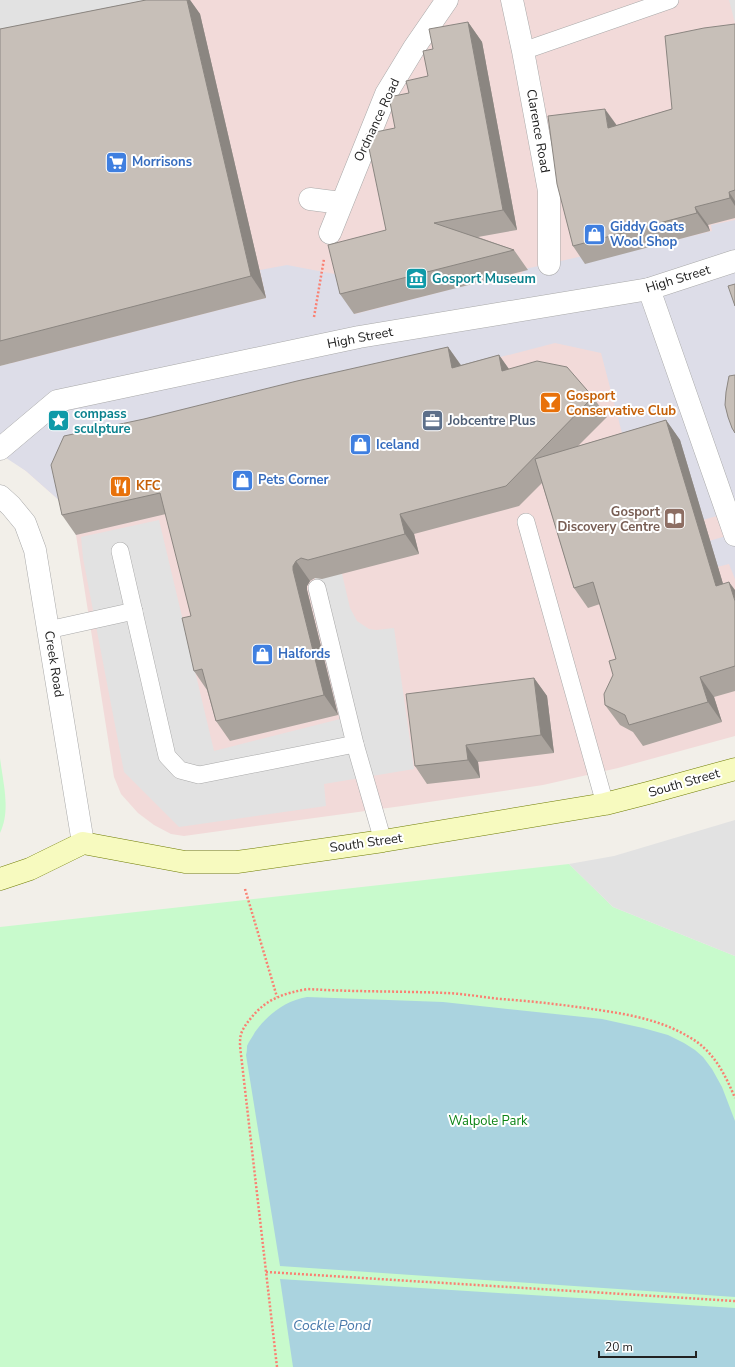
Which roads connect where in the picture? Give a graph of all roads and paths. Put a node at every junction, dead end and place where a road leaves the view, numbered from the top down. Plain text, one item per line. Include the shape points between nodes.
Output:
1 (447, 0) edge
2 (512, 0) edge
3 (670, 0) edge
4 (523, 51) junction
5 (310, 199) dead end
6 (341, 203) junction
7 (330, 233) joint
8 (735, 261) edge
9 (549, 264) dead end
10 (649, 288) junction
11 (309, 348) junction
12 (0, 449) edge
13 (0, 496) edge
14 (526, 522) dead end
15 (735, 534) edge
16 (120, 552) dead end
17 (317, 588) dead end
18 (134, 611) junction
19 (48, 630) junction
20 (355, 744) junction
21 (735, 769) edge
22 (605, 804) junction
23 (383, 842) junction
24 (83, 843) junction
25 (237, 862) junction
26 (0, 879) edge
27 (277, 997) junction
28 (735, 1098) edge
29 (266, 1272) junction
30 (735, 1301) edge
31 (277, 1367) edge

1 - 6 street, Ordnance Road via 386,94
2 - 4 street, Clarence Road
3 - 4 lane
4 - 9 street, Clarence Road via 549,191
5 - 6 street
6 - 7 street, Ordnance Road
7 - 11 path
8 - 10 street, High Street
10 - 11 street, High Street via 359,337
10 - 15 street
11 - 12 street, High Street via 57,401
13 - 19 street, Creek Road via 26,523 35,550
14 - 22 lane
16 - 18 lane
17 - 20 lane
18 - 19 lane
18 - 20 lane via 167,756 180,770 199,775
19 - 24 street, Creek Road
20 - 23 lane
21 - 22 main road, South Street
22 - 23 main road, South Street
23 - 25 main road, South Street
24 - 25 main road, South Street via 185,862
24 - 26 main road via 30,869
25 - 27 path
27 - 28 path via 308,990 448,993 566,1005 658,1022 690,1037 706,1049 728,1080
27 - 29 path via 266,1002 247,1022 240,1046
29 - 30 path
29 - 31 path

